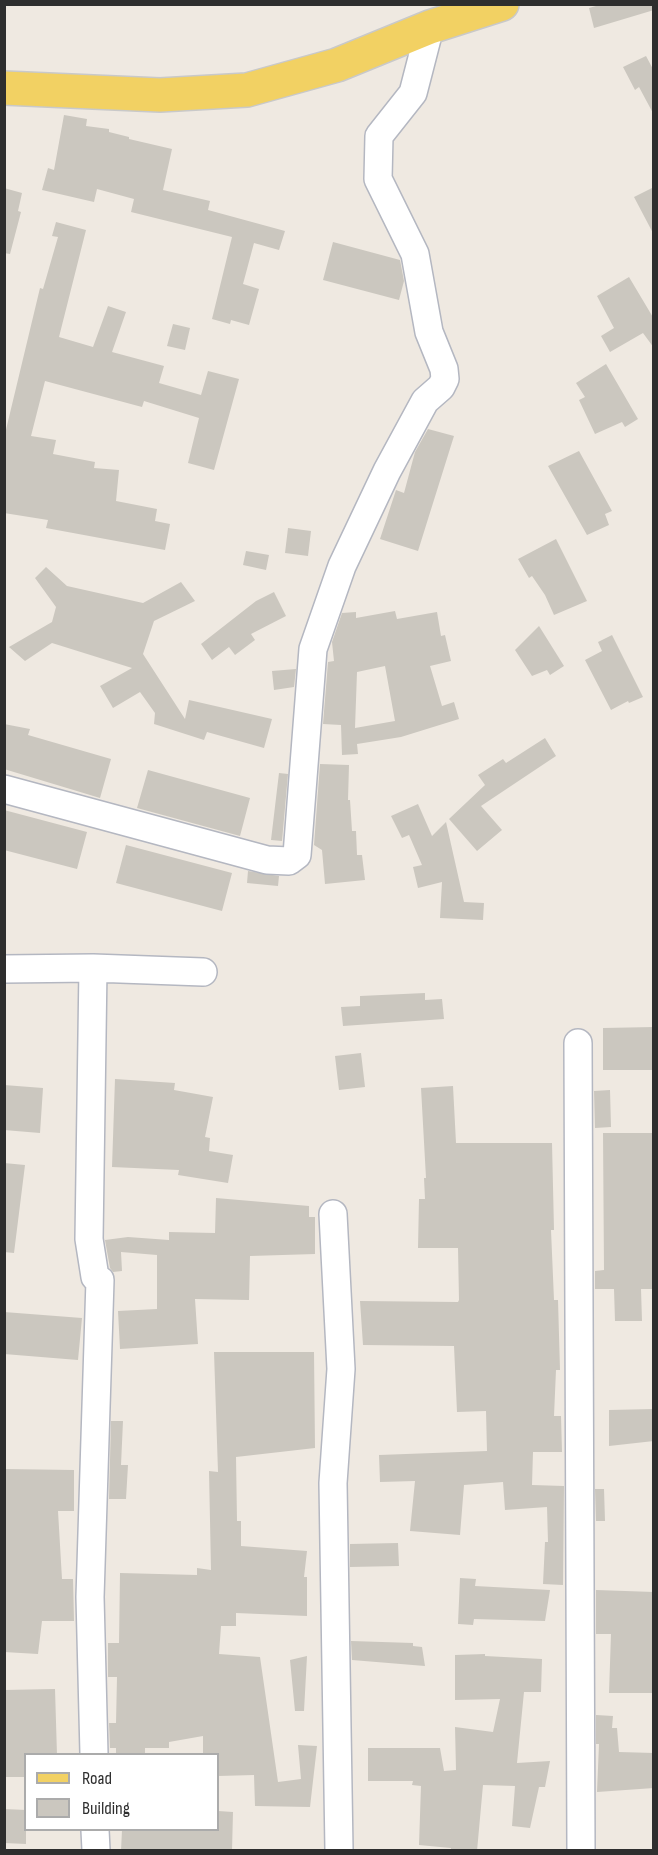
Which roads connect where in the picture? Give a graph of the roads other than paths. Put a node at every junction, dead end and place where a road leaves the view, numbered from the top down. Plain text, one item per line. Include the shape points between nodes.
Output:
1 (502, 4) edge
2 (430, 27) junction
3 (4, 88) edge
4 (4, 789) edge
5 (93, 968) junction
6 (4, 969) edge
7 (203, 972) dead end
8 (578, 1043) dead end
9 (333, 1215) dead end
10 (94, 1753) edge
11 (95, 1831) edge
12 (96, 1851) edge
13 (339, 1851) edge
14 (581, 1851) edge

1 - 2 main road
2 - 3 main road via 337,64 247,90 160,95
2 - 4 street via 413,93 379,136 378,179 415,254 429,332 445,379 425,401 387,471 342,566 313,649 297,855 289,861 267,860
5 - 6 street
5 - 7 street
5 - 10 street via 89,1239 95,1277 100,1280 91,1586
8 - 14 street
9 - 13 street via 341,1369 333,1483
11 - 12 street

